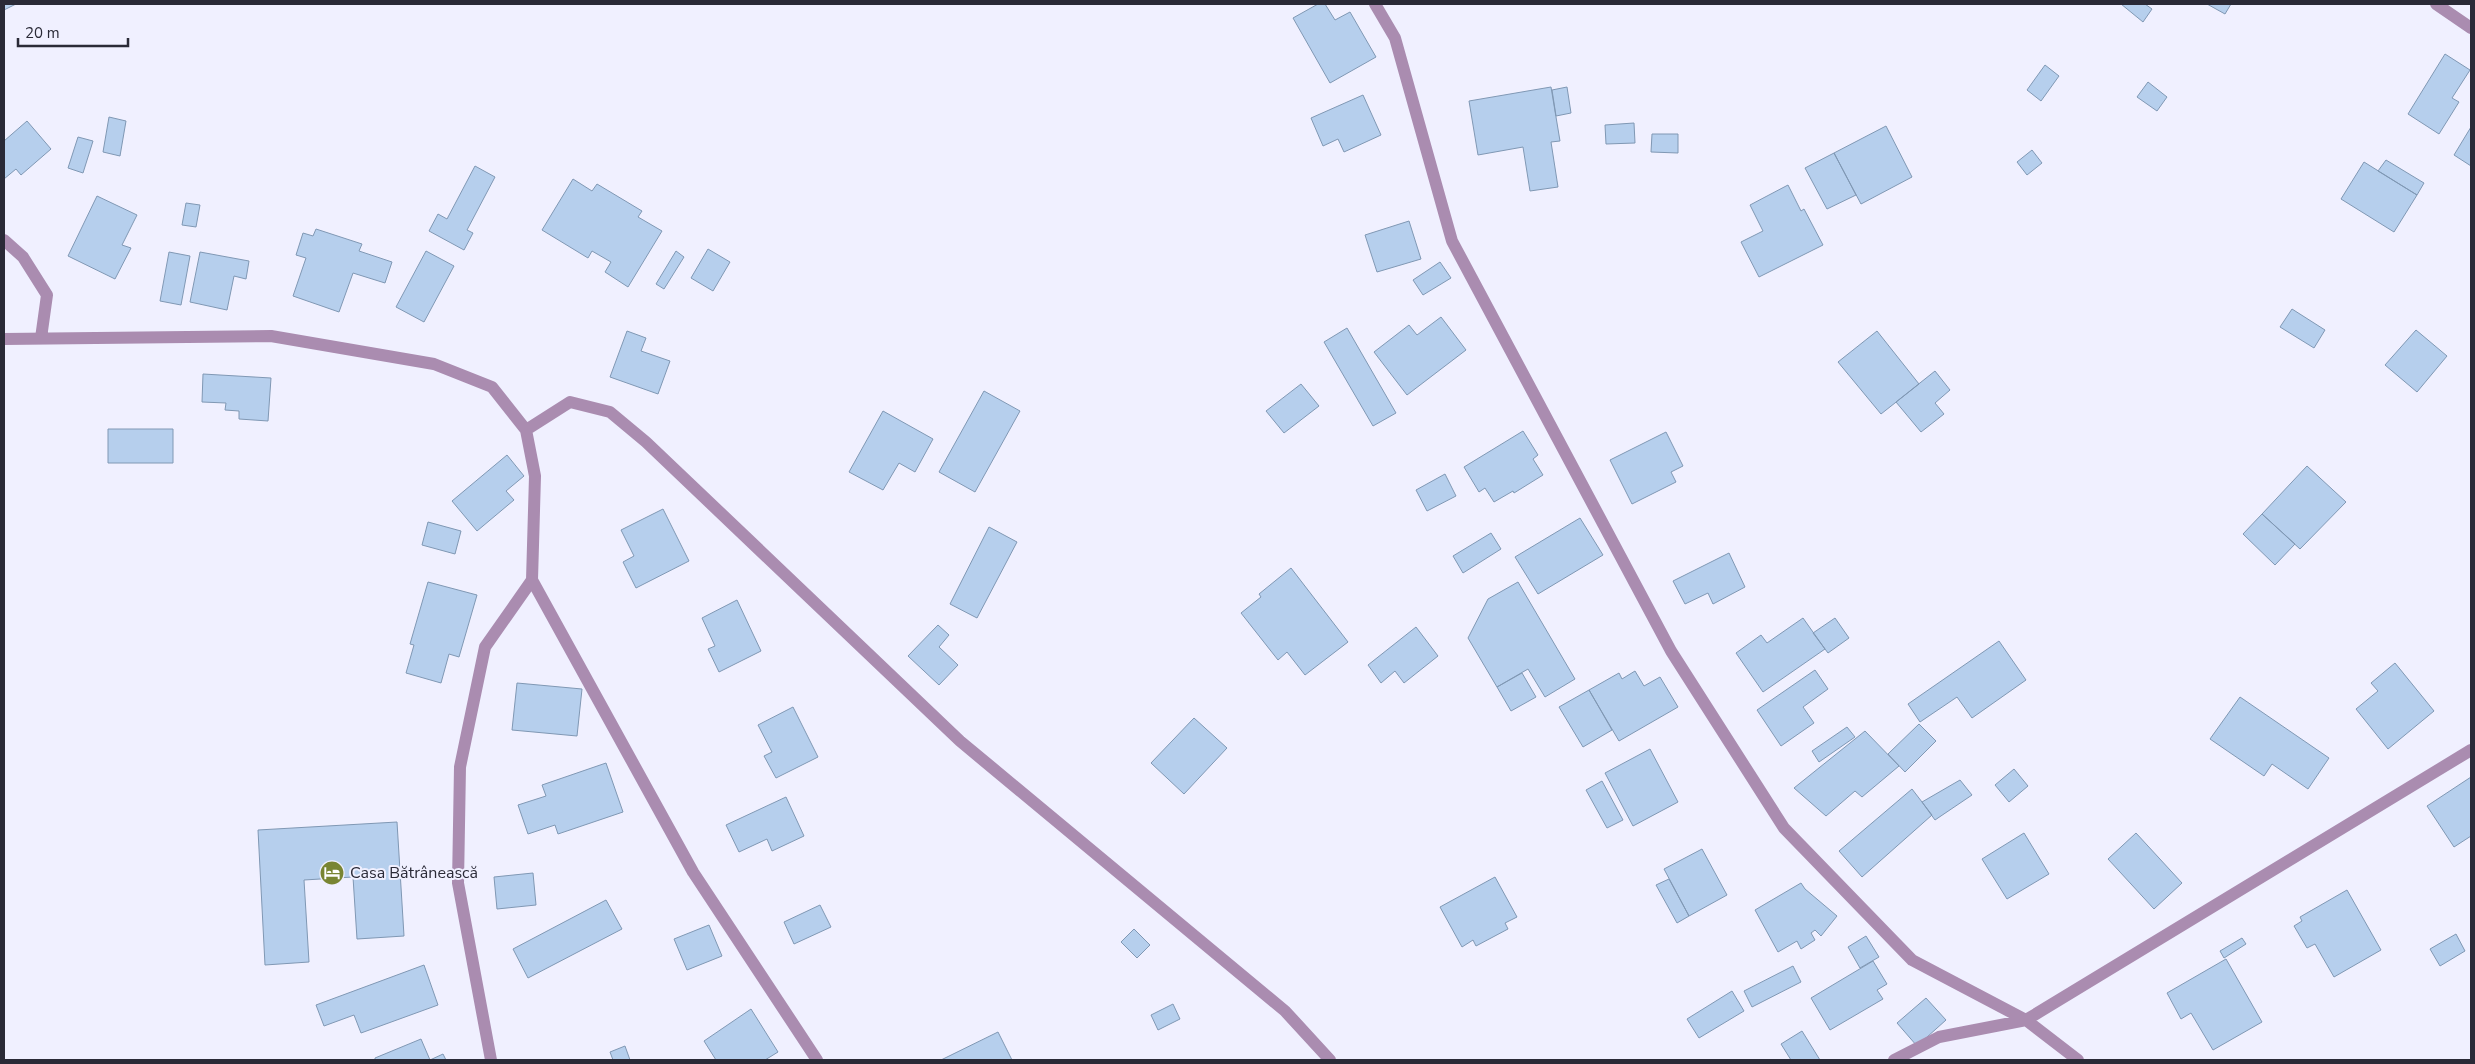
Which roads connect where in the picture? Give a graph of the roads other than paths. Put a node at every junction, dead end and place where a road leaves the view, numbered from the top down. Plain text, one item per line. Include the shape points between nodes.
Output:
1 (1375, 4) edge
2 (2436, 4) edge
3 (2471, 28) edge
4 (4, 240) edge
5 (41, 338) junction
6 (4, 339) edge
7 (526, 430) junction
8 (532, 580) junction
9 (2471, 750) edge
10 (2026, 1020) junction
11 (492, 1060) edge
12 (817, 1060) edge
13 (1330, 1060) edge
14 (1894, 1060) edge
15 (2078, 1060) edge

1 - 10 street via 1394,38 1452,241 1671,651 1784,828 1912,960
2 - 3 street
4 - 5 street via 23,257 47,295
5 - 6 street
5 - 7 street via 270,336 434,364 492,387
7 - 8 street via 535,476
7 - 13 street via 570,402 610,412 646,442 960,741 1285,1012
8 - 11 street via 485,648 460,767 458,883
8 - 12 street via 693,872
9 - 10 street
10 - 14 street via 1939,1037
10 - 15 street

